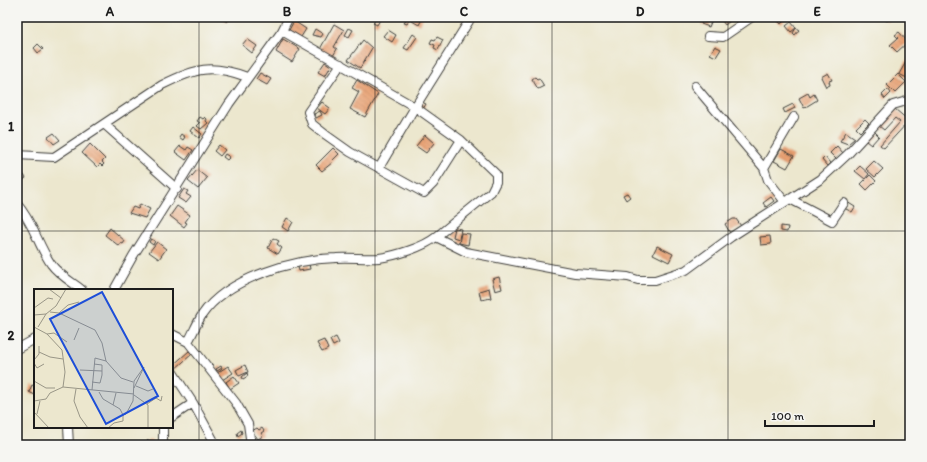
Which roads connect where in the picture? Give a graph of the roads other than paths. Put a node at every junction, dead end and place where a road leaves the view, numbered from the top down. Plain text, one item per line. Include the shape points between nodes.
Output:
1 (289, 17) edge
2 (752, 17) edge
3 (469, 21) dead end
4 (282, 31) junction
5 (708, 36) dead end
6 (340, 64) junction
7 (248, 76) junction
8 (695, 86) dead end
9 (910, 100) edge
10 (415, 106) junction
11 (794, 117) dead end
12 (104, 124) junction
13 (461, 140) junction
14 (17, 155) edge
15 (379, 168) junction
16 (764, 168) junction
17 (177, 189) junction
18 (787, 200) junction
19 (844, 203) dead end
20 (17, 204) edge
21 (436, 237) junction
22 (81, 289) edge
23 (115, 289) edge
24 (173, 334) edge
25 (34, 340) edge
26 (188, 342) junction
27 (17, 349) edge
28 (173, 373) edge
29 (193, 403) junction
30 (173, 416) edge
31 (68, 428) edge
32 (164, 428) edge
33 (69, 445) edge
34 (163, 445) edge
35 (216, 445) edge
36 (251, 445) edge

1 - 4 street
2 - 5 street via 723,36
3 - 10 street
4 - 6 street
4 - 7 street
6 - 10 street
6 - 15 street via 308,112 312,124 350,152
7 - 12 street via 213,68 181,76 162,85
7 - 17 street
8 - 16 street
9 - 18 street via 894,105 821,179
10 - 13 street
10 - 15 street
11 - 16 street
12 - 14 street via 54,157
12 - 17 street
13 - 15 street via 433,184 424,193
13 - 21 street via 496,174 496,182 491,192
16 - 18 street via 768,180
17 - 23 street
18 - 19 street via 832,222
18 - 21 street via 686,270 655,280 575,273 466,252
20 - 22 street via 31,224 51,264
21 - 26 street via 415,248 379,258 305,261 261,273 218,299 203,314
24 - 26 street
25 - 27 street
26 - 36 street via 236,403 248,424
28 - 29 street
29 - 30 street
29 - 35 street
31 - 33 street
32 - 34 street

